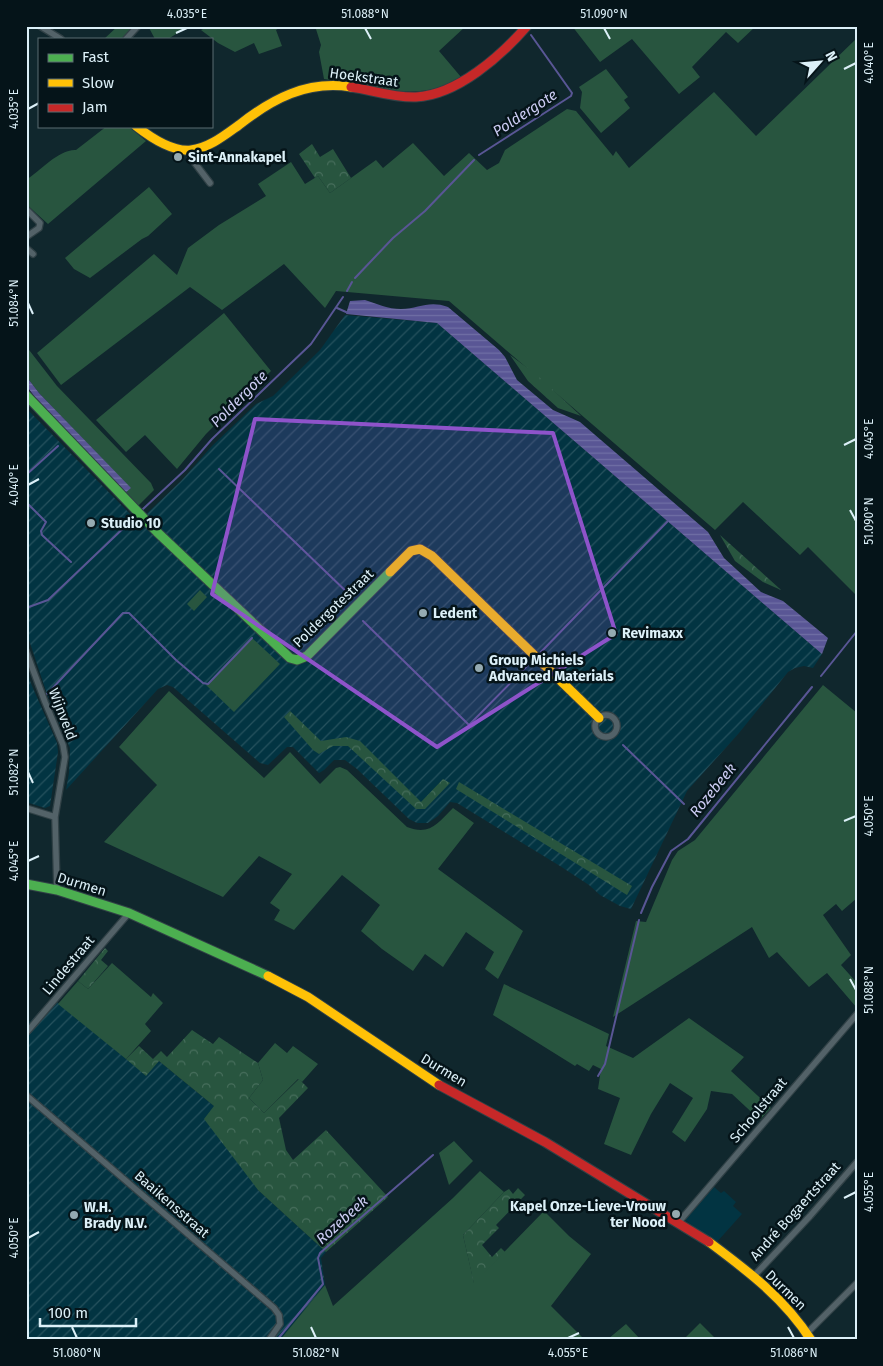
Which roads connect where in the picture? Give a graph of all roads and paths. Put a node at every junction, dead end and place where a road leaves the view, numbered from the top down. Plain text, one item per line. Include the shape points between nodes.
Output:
1 (40, 26) edge
2 (138, 26) edge
3 (527, 26) edge
4 (59, 38) edge
5 (127, 38) edge
6 (139, 128) edge
7 (189, 150) junction
8 (210, 183) dead end
9 (26, 209) edge
10 (26, 237) edge
11 (26, 248) edge
12 (33, 254) dead end
13 (26, 395) edge
14 (26, 650) edge
15 (599, 718) dead end
16 (26, 808) edge
17 (55, 817) junction
18 (26, 884) edge
19 (57, 890) junction
20 (129, 913) junction
21 (857, 1014) edge
22 (26, 1033) edge
23 (26, 1095) edge
24 (857, 1162) edge
25 (678, 1223) junction
26 (752, 1277) junction
27 (857, 1283) edge
28 (809, 1336) edge
29 (268, 1340) edge

1 - 4 street
2 - 5 street
3 - 7 street, Hoekstraat via 466,81 447,90 425,97 400,97 332,84 311,87 275,101 220,138
6 - 7 street via 162,142
7 - 8 street via 191,158
9 - 10 street via 40,223 39,228
11 - 12 street
13 - 15 street, Poldergotestraat via 158,532 290,658 297,660 306,656 410,551 420,549 432,556
14 - 17 street, Wijnveld via 64,751
16 - 17 street
17 - 19 street, Wijnveld
18 - 19 street, Durmen
19 - 20 street, Durmen
20 - 22 street, Lindestraat
20 - 25 street, Durmen via 308,997 440,1085 545,1142
21 - 25 street, Schoolstraat
23 - 29 street, Baaikensstraat via 274,1308 280,1324
24 - 26 street, André Bogaertstraat
25 - 26 street, Durmen
26 - 28 street, Durmen via 795,1316
27 - 28 street

